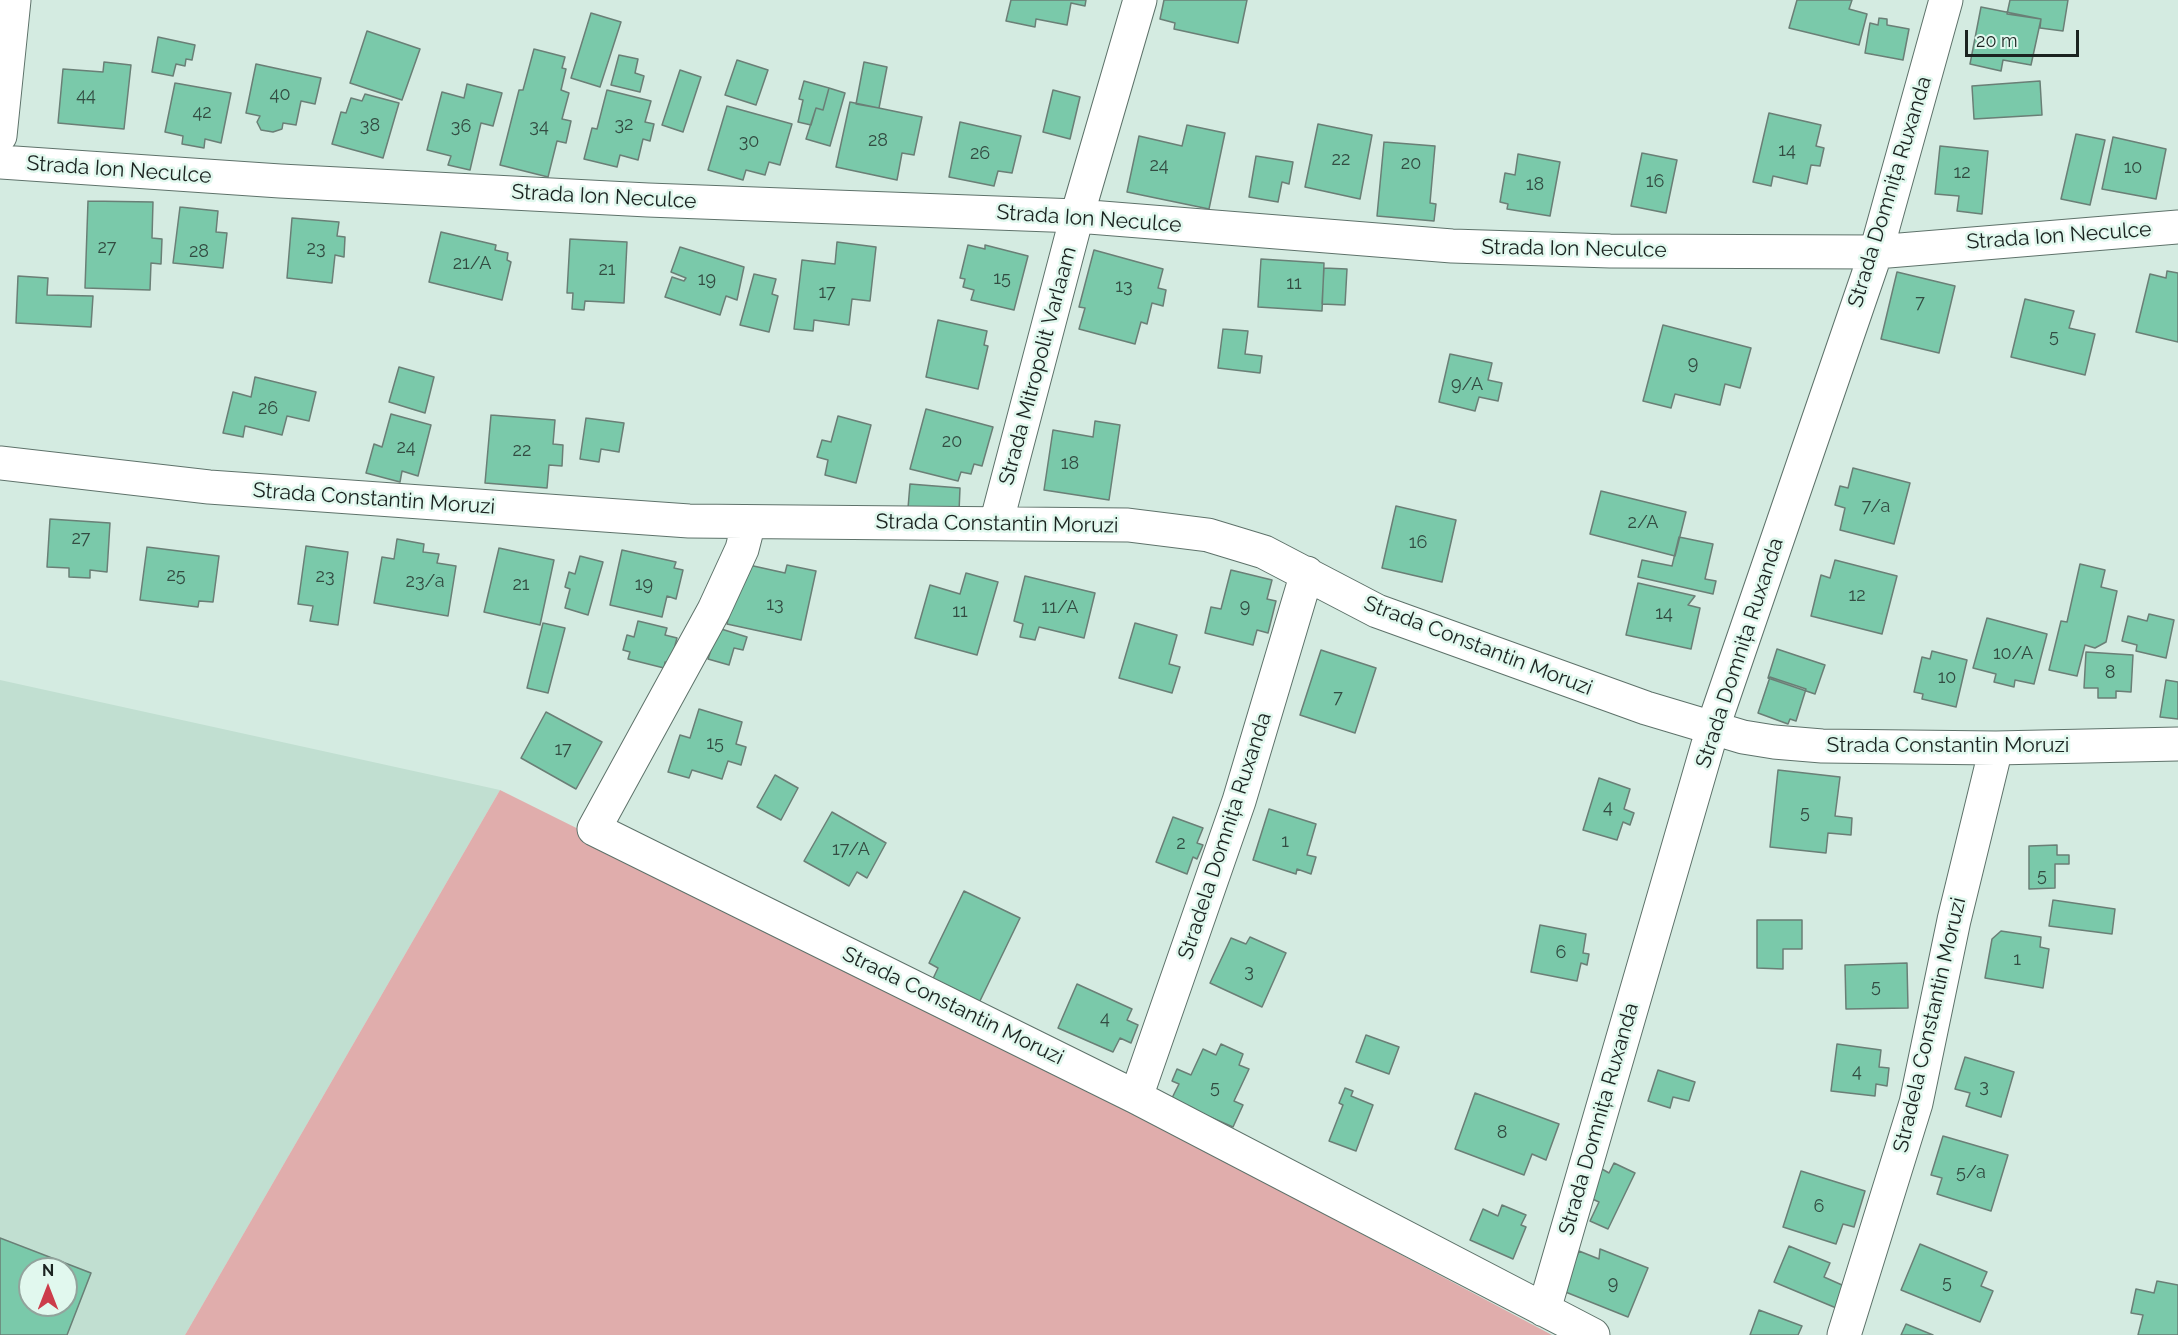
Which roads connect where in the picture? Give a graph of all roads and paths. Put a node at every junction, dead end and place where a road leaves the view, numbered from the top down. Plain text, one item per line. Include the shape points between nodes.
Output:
1 (14, 0) edge
2 (1140, 0) edge
3 (1946, 0) edge
4 (0, 136) edge
5 (0, 162) edge
6 (1077, 216) junction
7 (2178, 227) edge
8 (1876, 252) junction
9 (0, 463) edge
10 (749, 522) junction
11 (996, 524) junction
12 (1307, 573) junction
13 (1713, 727) junction
14 (2178, 744) edge
15 (1996, 748) junction
16 (1136, 1097) junction
17 (1544, 1310) junction
18 (1593, 1335) edge
19 (1844, 1335) edge

1 - 4 street
2 - 6 street, Strada Mitropolit Varlaam
3 - 8 street, Strada Domnița Ruxanda
5 - 6 street, Strada Ion Neculce via 600,198
6 - 8 street, Strada Ion Neculce via 1452,246
6 - 11 street, Strada Mitropolit Varlaam
7 - 8 street, Strada Ion Neculce
8 - 13 street, Strada Domnița Ruxanda
9 - 10 street, Strada Constantin Moruzi via 209,487
10 - 11 street, Strada Constantin Moruzi
10 - 16 street, Strada Constantin Moruzi via 742,549 714,610 594,829
11 - 12 street, Strada Constantin Moruzi via 1128,525 1208,535 1264,552
12 - 13 street, Strada Constantin Moruzi via 1377,611 1646,708
12 - 16 street, Stradela Domnița Ruxanda via 1239,801
13 - 15 street, Strada Constantin Moruzi via 1774,742
13 - 17 street, Strada Domnița Ruxanda
14 - 15 street, Strada Constantin Moruzi
15 - 19 street, Stradela Constantin Moruzi via 1954,920 1916,1103
16 - 17 street
17 - 18 street

